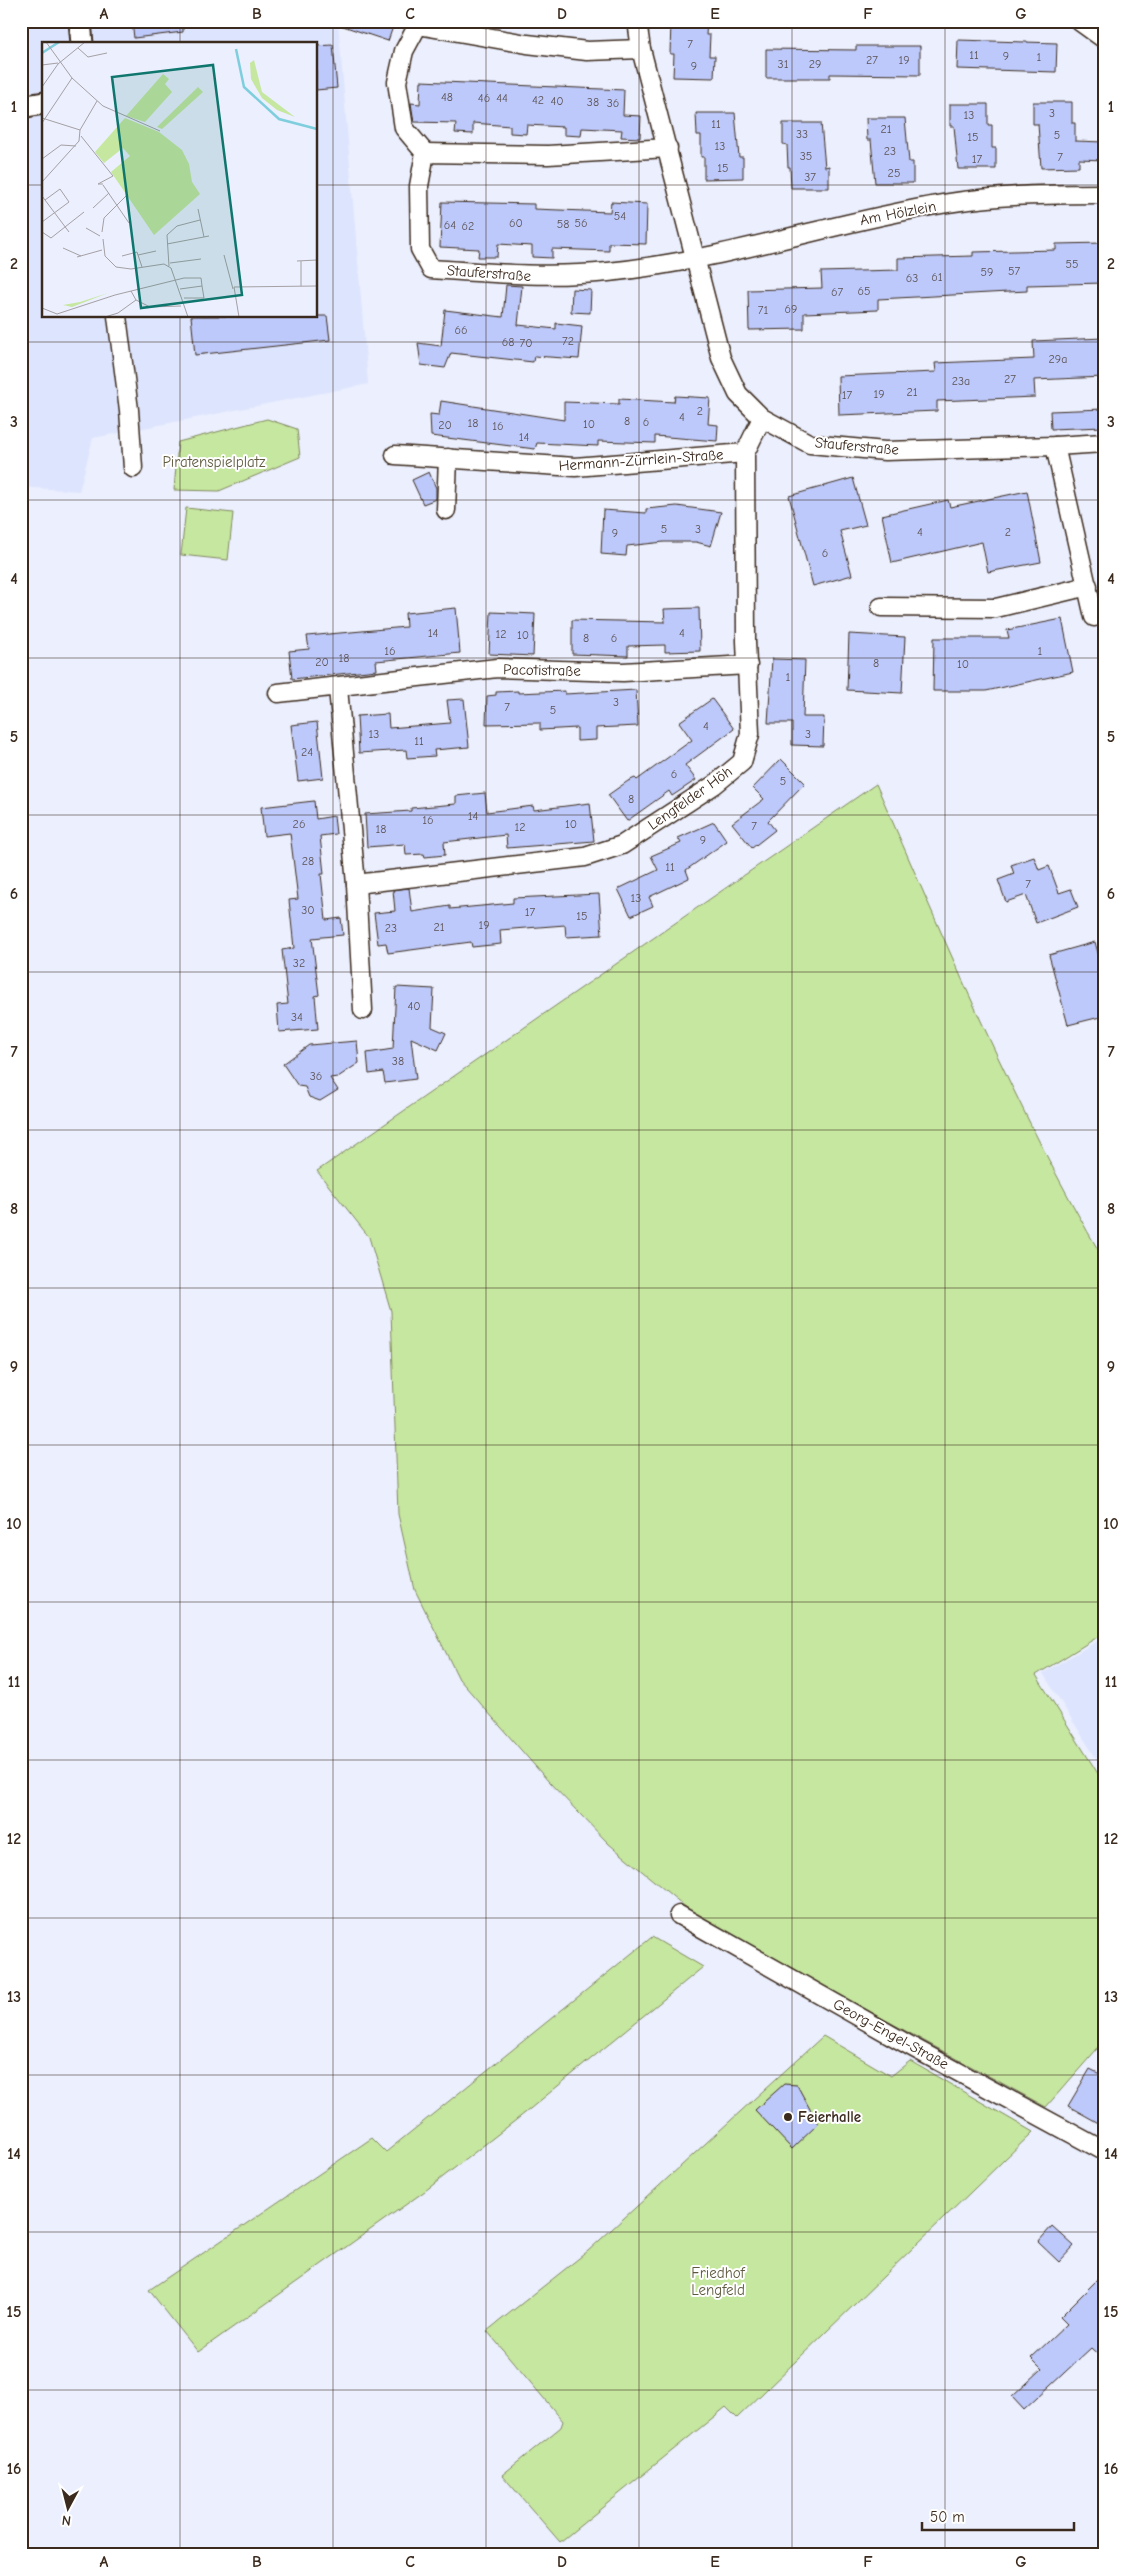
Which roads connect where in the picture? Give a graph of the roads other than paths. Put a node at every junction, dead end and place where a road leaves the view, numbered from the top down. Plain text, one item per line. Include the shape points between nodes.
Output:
1 (80, 21) edge
2 (637, 21) edge
3 (1078, 21) edge
4 (412, 23) edge
5 (1104, 39) edge
6 (82, 42) edge
7 (642, 49) junction
8 (42, 104) edge
9 (21, 107) edge
10 (668, 148) junction
11 (425, 153) junction
12 (1104, 194) edge
13 (695, 259) junction
14 (116, 318) edge
15 (762, 418) junction
16 (1104, 442) edge
17 (1056, 446) junction
18 (745, 453) junction
19 (395, 455) dead end
20 (448, 458) junction
21 (133, 468) dead end
22 (446, 510) dead end
23 (1088, 586) junction
24 (881, 608) dead end
25 (1104, 615) edge
26 (748, 666) junction
27 (338, 688) junction
28 (278, 693) dead end
29 (356, 884) junction
30 (363, 1010) dead end
31 (679, 1915) dead end
32 (1104, 2151) edge

1 - 6 street
2 - 7 street, Stauferstraße
3 - 5 street
4 - 7 street via 527,44 587,51
4 - 11 street via 397,82 404,128
7 - 10 street, Stauferstraße
8 - 9 street
10 - 11 street via 548,155
10 - 13 street, Stauferstraße
11 - 13 street, Stauferstraße via 419,186 420,249 430,269 545,277 609,272
12 - 13 street, Am Hölzlein via 1026,194 943,204
13 - 15 street, Stauferstraße via 721,358 738,394
14 - 21 street
15 - 17 street, Stauferstraße via 810,444 829,446 885,451
15 - 18 street, Lengfelder Höh
16 - 17 street, Stauferstraße
17 - 23 street
18 - 20 street, Hermann-Zürrlein-Straße via 575,467
18 - 26 street, Lengfelder Höh
19 - 20 street, Hermann-Zürrlein-Straße
20 - 22 street
23 - 24 street via 996,608
23 - 25 street via 1094,616
26 - 27 street, Pacotistraße via 623,672 497,668
26 - 29 street, Lengfelder Höh via 750,734 742,762 714,785 622,845 585,857
27 - 28 street, Pacotistraße
27 - 29 street
29 - 30 street
31 - 32 street, Georg-Engel-Straße

